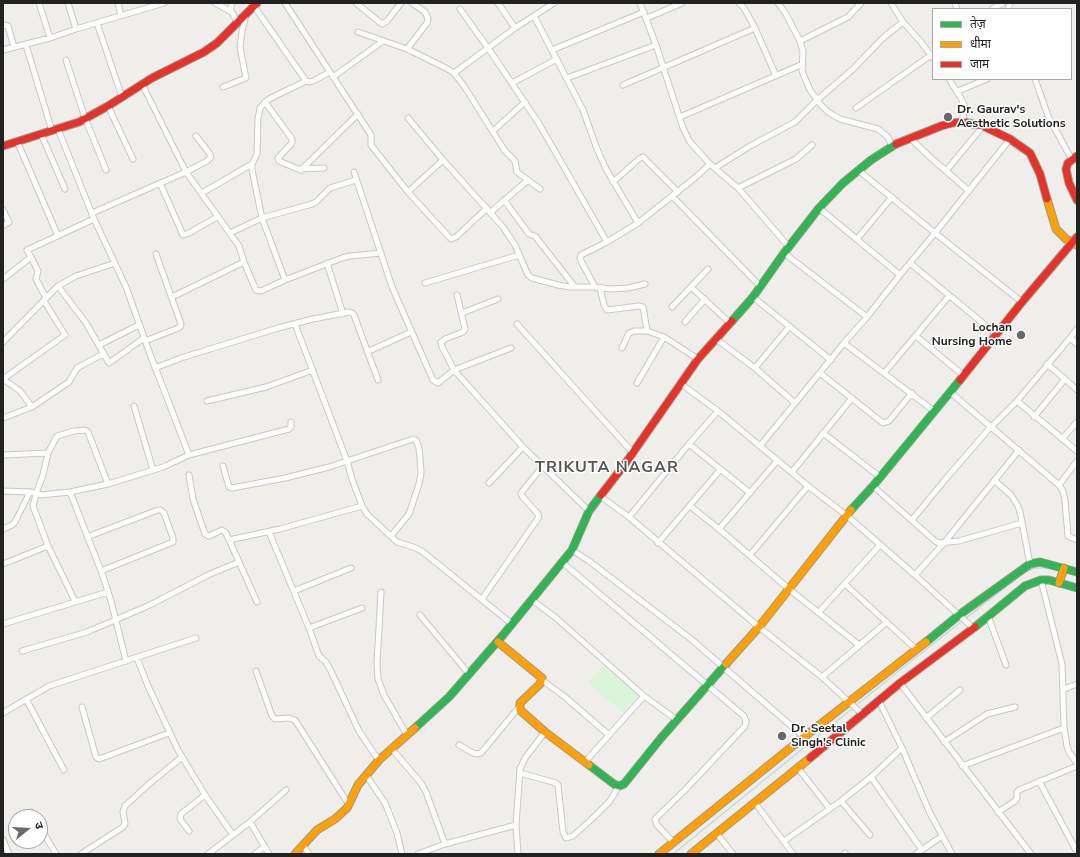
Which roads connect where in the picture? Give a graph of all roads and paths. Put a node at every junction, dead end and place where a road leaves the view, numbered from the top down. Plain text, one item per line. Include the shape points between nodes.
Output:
1 (39, 3) edge
2 (68, 3) edge
3 (118, 3) edge
4 (164, 3) edge
5 (215, 3) edge
6 (232, 3) edge
7 (285, 3) edge
8 (356, 3) edge
9 (401, 3) edge
10 (412, 3) edge
11 (498, 3) edge
12 (554, 3) edge
13 (640, 3) edge
14 (682, 3) edge
15 (740, 3) edge
16 (778, 3) edge
17 (861, 3) edge
18 (891, 3) edge
19 (1003, 3) edge
20 (255, 4) edge
21 (994, 8) edge
22 (460, 9) dead end
23 (230, 11) junction
24 (644, 12) junction
25 (121, 16) junction
26 (534, 16) junction
27 (242, 17) junction
28 (647, 18) junction
29 (903, 22) junction
30 (97, 23) junction
31 (3, 25) edge
32 (515, 28) junction
33 (755, 28) junction
34 (76, 29) junction
35 (358, 32) dead end
36 (50, 38) junction
37 (383, 41) junction
38 (800, 42) junction
39 (26, 44) junction
40 (656, 45) junction
41 (14, 47) junction
42 (488, 48) junction
43 (406, 49) junction
44 (3, 50) edge
45 (552, 50) junction
46 (932, 56) edge
47 (557, 59) junction
48 (66, 60) dead end
49 (803, 64) junction
50 (663, 67) junction
51 (330, 72) junction
52 (454, 73) junction
53 (776, 76) junction
54 (334, 77) junction
55 (567, 78) junction
56 (950, 80) edge
57 (985, 80) edge
58 (1035, 80) edge
59 (306, 81) junction
60 (512, 83) junction
61 (142, 84) junction
62 (623, 85) dead end
63 (223, 86) dead end
64 (958, 91) junction
65 (122, 97) junction
66 (817, 100) junction
67 (265, 102) junction
68 (525, 102) junction
69 (108, 106) junction
70 (856, 108) dead end
71 (358, 114) junction
72 (680, 117) junction
73 (84, 118) junction
74 (408, 118) dead end
75 (963, 122) junction
76 (983, 126) junction
77 (55, 130) junction
78 (493, 130) junction
79 (41, 134) junction
80 (196, 136) dead end
81 (910, 138) junction
82 (1010, 140) junction
83 (18, 141) junction
84 (812, 145) dead end
85 (3, 146) edge
86 (892, 146) junction
87 (1074, 158) edge
88 (133, 160) dead end
89 (443, 160) junction
90 (252, 164) junction
91 (710, 164) junction
92 (324, 168) dead end
93 (715, 168) junction
94 (106, 170) dead end
95 (301, 170) junction
96 (858, 170) junction
97 (946, 171) junction
98 (186, 172) junction
99 (354, 172) dead end
100 (356, 180) junction
101 (528, 180) junction
102 (613, 182) junction
103 (160, 183) junction
104 (738, 188) junction
105 (540, 189) dead end
106 (65, 190) dead end
107 (969, 191) junction
108 (408, 192) junction
109 (678, 192) junction
110 (202, 193) junction
111 (672, 196) junction
112 (892, 197) junction
113 (504, 200) junction
114 (1077, 200) edge
115 (819, 208) junction
116 (3, 210) edge
117 (489, 210) junction
118 (92, 213) junction
119 (217, 217) junction
120 (262, 218) junction
121 (94, 219) junction
122 (638, 224) junction
123 (3, 226) edge
124 (230, 233) junction
125 (935, 233) junction
126 (58, 236) junction
127 (857, 239) junction
128 (607, 242) junction
129 (1076, 242) edge
130 (786, 250) junction
131 (381, 253) junction
132 (156, 254) dead end
133 (519, 254) junction
134 (31, 258) junction
135 (244, 262) junction
136 (115, 263) junction
137 (327, 263) junction
138 (910, 263) junction
139 (708, 269) dead end
140 (900, 275) junction
141 (3, 279) edge
142 (285, 280) junction
143 (425, 283) dead end
144 (645, 284) dead end
145 (58, 286) junction
146 (760, 286) junction
147 (575, 287) junction
148 (597, 287) junction
149 (691, 287) junction
150 (457, 296) dead end
151 (949, 296) junction
152 (172, 297) junction
153 (753, 297) junction
154 (498, 299) dead end
155 (705, 299) junction
156 (45, 300) junction
157 (1022, 302) junction
158 (672, 307) dead end
159 (462, 312) junction
160 (343, 314) junction
161 (867, 317) junction
162 (685, 322) dead end
163 (730, 323) junction
164 (295, 324) junction
165 (517, 324) dead end
166 (139, 325) junction
167 (789, 327) junction
168 (1077, 330) edge
169 (647, 331) junction
170 (411, 332) junction
171 (996, 334) junction
172 (916, 336) junction
173 (664, 337) junction
174 (1070, 338) junction
175 (716, 339) junction
176 (144, 340) junction
177 (3, 342) edge
178 (844, 342) junction
179 (1077, 344) edge
180 (98, 345) junction
181 (510, 348) dead end
182 (622, 348) dead end
183 (367, 352) junction
184 (103, 354) junction
185 (698, 359) junction
186 (831, 360) junction
187 (1047, 364) junction
188 (155, 368) junction
189 (755, 368) junction
190 (313, 370) junction
191 (454, 370) junction
192 (885, 372) junction
193 (820, 373) junction
194 (964, 376) junction
195 (1065, 379) junction
196 (378, 380) dead end
197 (637, 383) dead end
198 (681, 384) junction
199 (1077, 390) edge
200 (950, 392) junction
201 (912, 394) junction
202 (852, 398) junction
203 (207, 401) dead end
204 (1016, 401) junction
205 (795, 402) junction
206 (134, 406) dead end
207 (32, 407) junction
208 (718, 411) junction
209 (934, 411) junction
210 (1034, 417) junction
211 (3, 418) edge
212 (291, 422) dead end
213 (1077, 422) edge
214 (992, 426) junction
215 (823, 433) junction
216 (1062, 439) junction
217 (689, 444) junction
218 (760, 446) junction
219 (523, 448) junction
220 (1019, 450) junction
221 (1077, 451) edge
222 (48, 453) junction
223 (634, 453) junction
224 (3, 455) edge
225 (189, 455) junction
226 (1077, 460) edge
227 (347, 461) junction
228 (777, 461) junction
229 (224, 466) dead end
230 (542, 467) junction
231 (154, 470) junction
232 (720, 470) junction
233 (792, 472) junction
234 (189, 475) dead end
235 (880, 477) junction
236 (995, 481) junction
237 (489, 483) dead end
238 (108, 484) junction
239 (1059, 485) junction
240 (808, 486) junction
241 (873, 486) junction
242 (3, 491) edge
243 (30, 492) junction
244 (70, 492) junction
245 (750, 493) junction
246 (36, 494) junction
247 (600, 496) junction
248 (362, 506) junction
249 (690, 506) junction
250 (589, 511) junction
251 (846, 515) junction
252 (629, 517) junction
253 (912, 520) junction
254 (1022, 523) junction
255 (719, 528) junction
256 (3, 529) edge
257 (269, 532) junction
258 (391, 536) junction
259 (87, 537) junction
260 (229, 540) junction
261 (1077, 540) edge
262 (658, 543) junction
263 (944, 543) junction
264 (48, 546) junction
265 (880, 546) junction
266 (572, 550) junction
267 (750, 555) junction
268 (239, 562) junction
269 (563, 563) junction
270 (3, 564) edge
271 (1030, 564) junction
272 (351, 568) dead end
273 (1064, 569) junction
274 (101, 571) junction
275 (1077, 572) edge
276 (915, 575) junction
277 (1041, 580) junction
278 (1060, 581) junction
279 (846, 585) junction
280 (789, 588) junction
281 (1077, 588) edge
282 (294, 591) junction
283 (108, 592) junction
284 (381, 592) dead end
285 (482, 599) junction
286 (532, 600) junction
287 (75, 601) junction
288 (257, 602) dead end
289 (362, 608) dead end
290 (819, 612) junction
291 (420, 615) dead end
292 (961, 616) junction
293 (988, 616) junction
294 (116, 619) junction
295 (887, 622) junction
296 (3, 624) edge
297 (512, 624) junction
298 (971, 626) junction
299 (759, 627) junction
300 (309, 628) junction
301 (196, 638) dead end
302 (498, 642) junction
303 (859, 645) junction
304 (917, 650) junction
305 (22, 651) dead end
306 (137, 658) junction
307 (126, 661) junction
308 (1006, 665) dead end
309 (723, 668) junction
310 (256, 671) dead end
311 (469, 674) junction
312 (822, 678) junction
313 (542, 680) junction
314 (900, 683) junction
315 (1077, 684) edge
316 (708, 686) junction
317 (1064, 688) junction
318 (960, 690) dead end
319 (644, 696) junction
320 (26, 699) junction
321 (879, 701) junction
322 (850, 702) junction
323 (82, 707) dead end
324 (519, 707) junction
325 (1015, 707) dead end
326 (860, 712) junction
327 (3, 713) edge
328 (926, 718) junction
329 (677, 720) junction
330 (1064, 728) junction
331 (545, 732) junction
332 (169, 733) junction
333 (407, 735) junction
334 (609, 735) junction
335 (804, 737) junction
336 (944, 742) junction
337 (459, 745) dead end
338 (391, 748) junction
339 (902, 748) junction
340 (182, 757) junction
341 (379, 760) junction
342 (585, 762) junction
343 (1077, 764) edge
344 (962, 766) junction
345 (798, 768) junction
346 (64, 770) dead end
347 (520, 773) junction
348 (366, 775) junction
349 (871, 777) junction
350 (1039, 781) junction
351 (619, 786) junction
352 (286, 790) dead end
353 (205, 796) junction
354 (841, 801) junction
355 (755, 803) junction
356 (349, 805) junction
357 (830, 809) junction
358 (998, 812) junction
359 (250, 822) junction
360 (516, 825) junction
361 (189, 831) dead end
362 (717, 834) junction
363 (233, 835) junction
364 (870, 835) dead end
365 (942, 836) junction
366 (3, 840) edge
367 (48, 840) edge
368 (784, 841) junction
369 (674, 843) junction
370 (445, 844) junction
371 (303, 845) junction
372 (264, 847) junction
373 (922, 850) junction
374 (1076, 850) edge
375 (9, 854) edge
376 (56, 854) edge
377 (81, 854) edge
378 (208, 854) edge
379 (255, 854) edge
380 (269, 854) edge
381 (295, 854) edge
382 (308, 854) edge
383 (402, 854) edge
384 (418, 854) edge
385 (518, 854) edge
386 (659, 854) edge
387 (691, 854) edge
388 (733, 854) edge
389 (794, 854) edge
390 (916, 854) edge
391 (952, 854) edge
392 (1031, 854) edge

1 - 36 street
2 - 34 street
3 - 25 street
4 - 25 street
5 - 23 street
6 - 23 street
7 - 51 street
8 - 9 street via 382,24
10 - 43 street via 425,12 428,19
11 - 32 street
12 - 26 street
13 - 24 street
14 - 28 street
15 - 33 street
16 - 38 street
17 - 38 street via 848,17
18 - 29 street
19 - 21 street
20 - 27 street
20 - 59 street
22 - 42 street
23 - 27 street via 235,16
24 - 28 street
24 - 45 street
25 - 30 street
26 - 32 street
26 - 45 street
27 - 61 street via 204,52
27 - 63 street via 240,47 246,78
28 - 40 street
29 - 46 street
29 - 66 street
30 - 34 street
30 - 65 street
31 - 41 street via 8,26
32 - 42 street
33 - 50 street
33 - 53 street
34 - 36 street
35 - 37 street
36 - 39 street
37 - 43 street
37 - 54 street
38 - 49 street
39 - 41 street
39 - 77 street
40 - 50 street
40 - 55 street
41 - 44 street
42 - 52 street
42 - 60 street
43 - 52 street
45 - 47 street
46 - 70 street
47 - 55 street
47 - 60 street
48 - 73 street
49 - 53 street
49 - 66 street via 804,76
50 - 62 street
50 - 72 street
51 - 54 street
51 - 59 street via 314,81
52 - 78 street
53 - 72 street
54 - 71 street
55 - 102 street
56 - 64 street
57 - 64 street
58 - 87 street via 1048,116
59 - 67 street
60 - 68 street
61 - 65 street
61 - 98 street
64 - 75 street via 964,105
65 - 69 street
66 - 86 street via 828,112 840,119 878,129 888,137
66 - 93 street via 795,122
67 - 90 street via 258,113 257,154
67 - 95 street via 292,139 292,143 278,158 279,161
68 - 78 street
68 - 128 street
69 - 73 street
69 - 88 street
71 - 95 street
71 - 108 street via 371,135 371,145
72 - 91 street via 690,142
73 - 77 street
73 - 94 street
74 - 89 street
75 - 76 street
75 - 81 street via 941,126
76 - 82 street
76 - 97 street
77 - 79 street
77 - 118 street
78 - 101 street via 505,151 515,161 517,172
79 - 83 street
79 - 106 street
80 - 98 street via 210,157
81 - 86 street
81 - 97 street
82 - 107 street
82 - 129 street via 1024,148 1034,160 1059,234
83 - 85 street
83 - 126 street
84 - 104 street via 796,159
86 - 96 street
87 - 114 street via 1066,169
89 - 108 street
89 - 117 street
90 - 110 street
90 - 120 street
91 - 93 street
91 - 109 street
92 - 95 street
93 - 104 street
96 - 112 street
96 - 115 street
97 - 107 street
98 - 103 street
98 - 110 street
99 - 100 street
100 - 120 street via 330,188 312,204
100 - 131 street
101 - 105 street
101 - 113 street
102 - 109 street via 643,157
102 - 122 street
103 - 118 street
103 - 119 street via 183,235
104 - 130 street
107 - 125 street
108 - 117 street via 451,239
109 - 111 street
110 - 119 street
111 - 122 street
111 - 146 street
112 - 125 street
112 - 127 street
113 - 117 street
113 - 147 street via 529,234 535,236
115 - 127 street
115 - 130 street
116 - 123 street via 9,222
117 - 133 street
118 - 121 street
119 - 124 street
120 - 124 street
120 - 142 street
121 - 126 street
121 - 136 street
122 - 128 street
124 - 135 street via 239,246
125 - 138 street
125 - 157 street
126 - 134 street via 27,250
127 - 140 street
128 - 148 street via 581,255 580,258
129 - 157 street
130 - 146 street
130 - 161 street
131 - 137 street via 350,256
131 - 170 street
132 - 152 street
133 - 143 street
133 - 147 street via 528,275 532,278 564,287
134 - 141 street
134 - 156 street via 38,271 36,279
135 - 142 street via 258,292
135 - 152 street
136 - 145 street via 76,276
136 - 166 street
137 - 142 street
137 - 160 street
138 - 140 street
138 - 151 street
139 - 149 street
140 - 161 street
144 - 148 street via 620,288
145 - 156 street
145 - 180 street via 86,323
146 - 153 street
147 - 148 street
148 - 169 street via 607,310 643,307
149 - 155 street
149 - 158 street
150 - 159 street
151 - 171 street
151 - 172 street
152 - 176 street via 181,320 180,326
153 - 163 street
153 - 167 street
154 - 159 street
155 - 162 street
155 - 163 street
156 - 177 street
156 - 207 street via 65,335 3,380 20,391
157 - 171 street
159 - 191 street via 466,329 441,342
160 - 164 street
160 - 183 street via 354,315
161 - 178 street
163 - 175 street
164 - 188 street
164 - 190 street
165 - 223 street
166 - 176 street
166 - 180 street
167 - 186 street
167 - 189 street
168 - 174 street
169 - 173 street
169 - 182 street via 629,333
170 - 183 street
170 - 191 street via 435,382 438,383
171 - 194 street
172 - 192 street
172 - 194 street
173 - 185 street
173 - 197 street
174 - 179 street
174 - 187 street
175 - 185 street
175 - 189 street
176 - 184 street via 109,363
176 - 188 street
178 - 186 street
178 - 192 street
180 - 184 street
181 - 191 street
183 - 196 street
184 - 207 street via 77,368 69,382
185 - 198 street
186 - 193 street
187 - 195 street
187 - 204 street
188 - 225 street
189 - 205 street
190 - 203 street via 266,387
190 - 227 street
191 - 219 street
192 - 201 street
193 - 202 street
193 - 205 street
194 - 200 street
195 - 199 street
195 - 210 street
198 - 208 street
198 - 223 street
200 - 209 street
200 - 214 street
201 - 202 street via 885,423
201 - 209 street
202 - 215 street
204 - 210 street
204 - 214 street
205 - 218 street
206 - 231 street
207 - 211 street
208 - 217 street
208 - 218 street
209 - 235 street
210 - 216 street
212 - 225 street via 289,429
213 - 216 street
214 - 220 street
214 - 253 street
215 - 233 street
215 - 235 street
216 - 221 street
217 - 232 street
217 - 252 street
218 - 228 street
219 - 230 street
219 - 237 street
220 - 236 street
220 - 239 street
222 - 224 street
222 - 238 street via 57,436 85,430 90,436
222 - 246 street
223 - 247 street
225 - 231 street
226 - 239 street
227 - 229 street via 286,478 232,488 229,487
227 - 248 street
227 - 258 street via 413,439 418,442 421,473 417,490 408,514
228 - 233 street
228 - 245 street
230 - 250 street
230 - 285 street via 521,493 538,514 538,519
231 - 238 street
232 - 245 street
232 - 249 street
233 - 240 street
234 - 260 street via 193,499 205,534 209,536 222,530
235 - 241 street
236 - 254 street via 1011,495 1020,512
236 - 263 street
238 - 244 street
239 - 261 street via 1065,501 1068,536
240 - 251 street
240 - 267 street
241 - 251 street
241 - 253 street
242 - 243 street
243 - 246 street
243 - 256 street via 15,522
244 - 246 street
244 - 259 street
245 - 255 street
246 - 264 street via 33,501 34,510
247 - 250 street
247 - 252 street
248 - 257 street
248 - 258 street
249 - 255 street
249 - 262 street
250 - 266 street
251 - 265 street
251 - 280 street
252 - 262 street
253 - 263 street via 935,541
254 - 263 street
254 - 271 street
255 - 267 street
257 - 260 street
257 - 282 street
258 - 285 street via 397,542 423,552
259 - 274 street
259 - 274 street via 158,510 164,513 173,542
260 - 268 street
262 - 299 street
263 - 276 street
264 - 270 street
264 - 287 street
265 - 276 street
265 - 279 street
266 - 269 street
266 - 309 street via 685,634
267 - 280 street
268 - 288 street
268 - 294 street
269 - 286 street
269 - 316 street
271 - 273 street via 1040,562
271 - 292 street
272 - 282 street
273 - 275 street
273 - 278 street
274 - 283 street
276 - 292 street
277 - 278 street
277 - 293 street via 1025,586
277 - 317 street via 1062,664
278 - 281 street
279 - 290 street
279 - 295 street
280 - 290 street
280 - 299 street
282 - 300 street
283 - 287 street
283 - 294 street
284 - 333 street via 378,679 384,695
285 - 297 street
286 - 297 street
286 - 319 street
287 - 296 street
289 - 300 street
290 - 303 street
291 - 311 street
292 - 298 street
292 - 304 street
293 - 298 street
293 - 308 street
294 - 305 street via 87,632
294 - 307 street
295 - 303 street
295 - 304 street
297 - 302 street
298 - 314 street
299 - 309 street
299 - 312 street
300 - 341 street via 318,656 326,662 359,731
301 - 306 street
302 - 311 street
302 - 313 street via 541,676
303 - 312 street
304 - 322 street
306 - 307 street
306 - 332 street
307 - 320 street via 49,686
309 - 316 street
309 - 335 street
310 - 356 street via 272,716 275,719 295,720
311 - 333 street via 432,714
312 - 322 street
313 - 324 street
313 - 334 street
314 - 321 street
314 - 328 street
315 - 317 street
316 - 329 street
316 - 369 street via 744,716 746,723 655,819 657,825
317 - 330 street
318 - 328 street
319 - 329 street
319 - 334 street
320 - 327 street
320 - 346 street
321 - 326 street
321 - 339 street
322 - 326 street
322 - 335 street
323 - 332 street via 96,757 99,759
324 - 331 street
324 - 337 street via 481,753 473,753
325 - 336 street via 987,714
326 - 345 street
328 - 336 street
329 - 351 street via 626,782
330 - 343 street via 1068,749
330 - 344 street
331 - 342 street
331 - 347 street via 521,764
332 - 340 street
333 - 338 street
334 - 342 street
335 - 369 street
336 - 344 street
338 - 341 street
338 - 370 street via 421,783
339 - 349 street
339 - 365 street
340 - 353 street
340 - 377 street via 125,806 123,827
341 - 348 street
342 - 351 street
343 - 350 street
344 - 358 street
345 - 355 street
345 - 357 street
347 - 351 street via 558,785 563,832 566,838 573,836 594,817 610,801
347 - 360 street
348 - 356 street via 358,785
348 - 383 street via 385,803 398,833
349 - 354 street
349 - 373 street
350 - 358 street via 1017,792 1015,801
350 - 374 street
352 - 359 street
353 - 361 street via 181,814 180,819
353 - 363 street
354 - 357 street
354 - 364 street
355 - 362 street
355 - 368 street
356 - 371 street via 335,819 317,830
357 - 368 street
358 - 392 street
359 - 363 street
359 - 372 street
360 - 370 street
360 - 385 street
362 - 387 street
362 - 388 street
363 - 378 street
365 - 373 street
365 - 391 street
366 - 375 street
367 - 376 street
368 - 389 street
369 - 386 street
370 - 384 street
371 - 381 street
371 - 382 street
372 - 379 street
372 - 380 street
373 - 390 street

